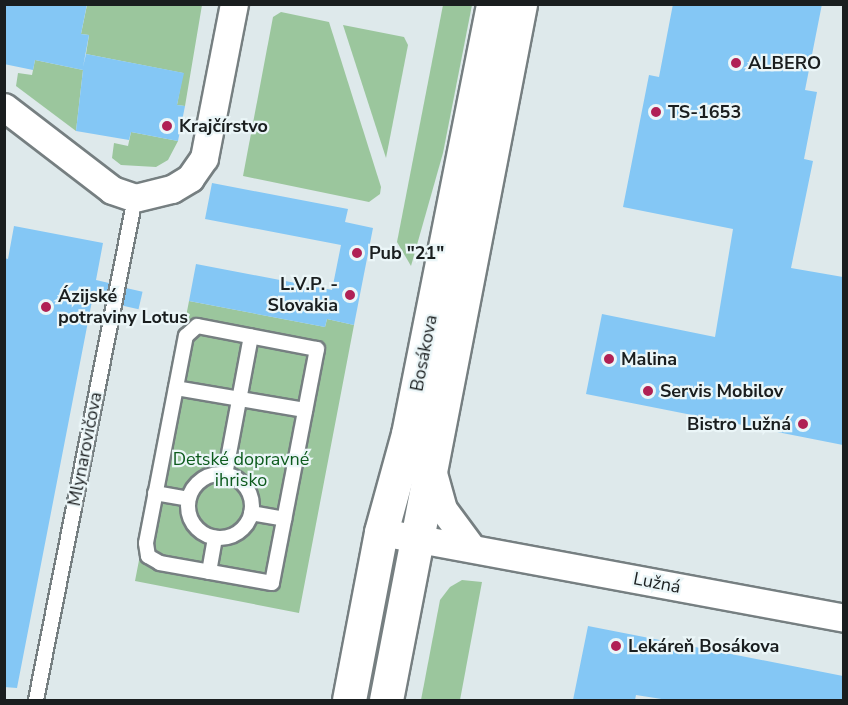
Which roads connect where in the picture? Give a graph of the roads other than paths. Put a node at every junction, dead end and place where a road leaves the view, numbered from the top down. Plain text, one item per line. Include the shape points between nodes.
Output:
1 (234, 4) edge
2 (493, 4) edge
3 (520, 4) edge
4 (4, 107) edge
5 (135, 198) junction
6 (251, 336) junction
7 (176, 388) junction
8 (240, 399) junction
9 (305, 410) junction
10 (431, 466) junction
11 (225, 474) junction
12 (155, 493) junction
13 (188, 500) junction
14 (251, 513) junction
15 (284, 519) junction
16 (381, 532) junction
17 (215, 538) junction
18 (417, 538) junction
19 (471, 548) junction
20 (209, 572) junction
21 (843, 618) edge
22 (36, 700) edge
23 (349, 700) edge
24 (386, 700) edge

1 - 5 street via 204,158 190,178 172,189
2 - 16 street, Bosákova via 408,434
3 - 10 street, Bosákova
4 - 5 street via 112,190
5 - 22 lane, Mlynarovičova
6 - 7 lane via 197,326 186,336
6 - 8 lane
6 - 9 lane via 317,349
7 - 8 lane
7 - 12 lane
8 - 9 lane
8 - 11 lane
9 - 15 lane
10 - 18 street, Bosákova
10 - 19 street via 443,509
11 - 13 lane via 198,482
11 - 14 lane via 243,484 249,493
12 - 13 lane
12 - 20 lane via 146,543 148,556 160,563
13 - 17 lane via 190,520 205,535
14 - 15 lane
14 - 17 lane via 242,529
15 - 20 lane via 272,583
16 - 18 street, Lužná
16 - 23 street, Bosákova
17 - 20 lane
18 - 19 street, Lužná
18 - 24 street, Bosákova
19 - 21 street, Lužná

